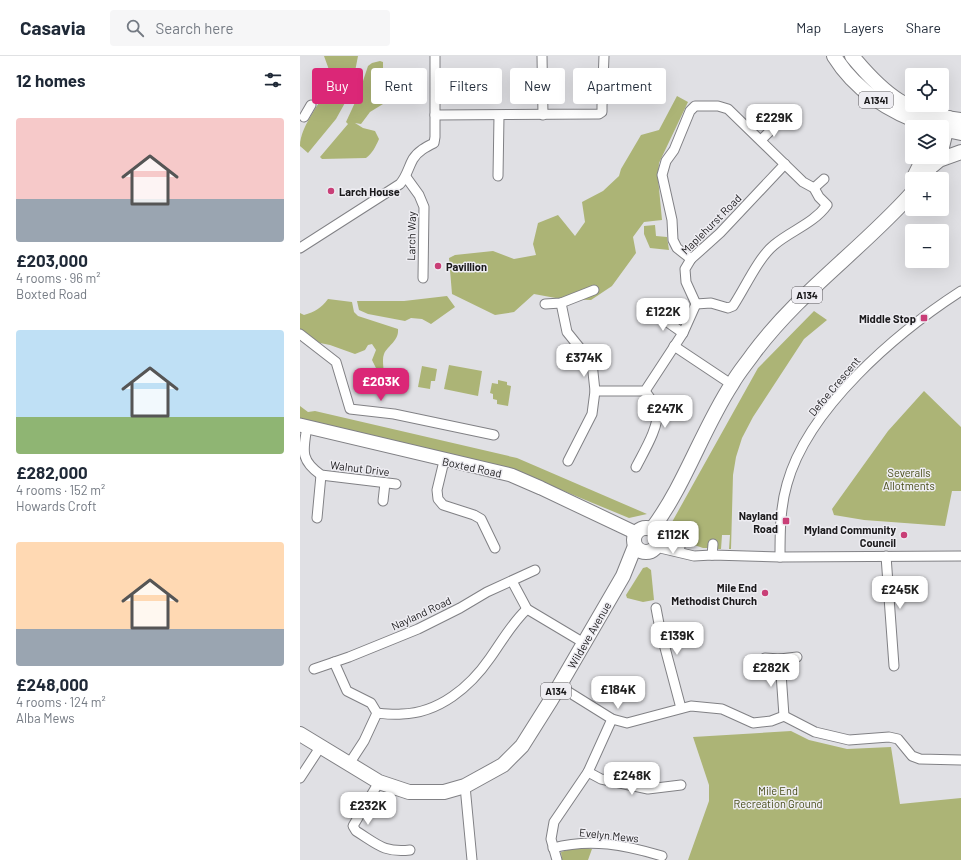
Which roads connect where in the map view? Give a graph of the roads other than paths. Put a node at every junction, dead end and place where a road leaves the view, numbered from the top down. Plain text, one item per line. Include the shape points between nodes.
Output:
1 (435, 56) edge
2 (542, 56) edge
3 (604, 56) edge
4 (834, 56) edge
5 (852, 56) edge
6 (311, 105) dead end
7 (435, 115) junction
8 (543, 115) junction
9 (498, 116) junction
10 (301, 119) edge
11 (924, 120) edge
12 (934, 120) edge
13 (774, 127) dead end
14 (949, 128) edge
15 (961, 133) edge
16 (761, 140) junction
17 (961, 152) edge
18 (949, 156) edge
19 (785, 164) junction
20 (927, 164) edge
21 (920, 172) edge
22 (498, 176) dead end
23 (406, 177) junction
24 (824, 180) dead end
25 (814, 188) junction
26 (905, 194) edge
27 (905, 201) edge
28 (894, 213) junction
29 (300, 248) edge
30 (690, 260) junction
31 (422, 278) dead end
32 (594, 290) dead end
33 (961, 291) edge
34 (561, 303) junction
35 (545, 304) dead end
36 (696, 304) junction
37 (658, 313) dead end
38 (683, 333) junction
39 (300, 334) edge
40 (674, 346) junction
41 (731, 384) junction
42 (595, 391) junction
43 (645, 391) junction
44 (303, 426) edge
45 (494, 435) dead end
46 (444, 461) junction
47 (568, 461) dead end
48 (636, 467) dead end
49 (321, 475) junction
50 (385, 483) junction
51 (396, 484) dead end
52 (383, 501) dead end
53 (317, 518) dead end
54 (647, 541) junction
55 (712, 544) dead end
56 (496, 548) dead end
57 (710, 555) junction
58 (886, 556) junction
59 (961, 556) edge
60 (780, 557) junction
61 (535, 570) dead end
62 (512, 581) junction
63 (656, 608) dead end
64 (527, 609) junction
65 (584, 642) junction
66 (797, 657) dead end
67 (765, 658) dead end
68 (780, 659) junction
69 (334, 662) junction
70 (894, 666) dead end
71 (314, 669) dead end
72 (559, 686) junction
73 (681, 708) junction
74 (378, 713) junction
75 (784, 716) junction
76 (612, 719) junction
77 (300, 734) edge
78 (321, 746) junction
79 (961, 760) edge
80 (349, 764) junction
81 (588, 772) junction
82 (300, 778) edge
83 (379, 782) junction
84 (681, 785) dead end
85 (466, 786) junction
86 (553, 848) junction
87 (410, 850) dead end
88 (662, 856) dead end
89 (472, 860) edge
90 (557, 860) edge

1 - 7 street
2 - 8 street
3 - 8 street via 602,112
4 - 11 main road, A1341 via 863,92 898,114
5 - 12 main road, A1341 via 886,93
6 - 10 street
7 - 9 street
7 - 23 street via 434,143 418,152
8 - 9 street
9 - 22 street
13 - 16 street
14 - 15 main road
16 - 19 street
16 - 30 street via 728,109 718,106 695,106 690,111 662,175 674,240 677,248
17 - 18 main road
19 - 25 street via 803,182
19 - 30 street, Maplehurst Road via 720,233
20 - 21 main road
23 - 29 street via 400,184
23 - 31 street, Larch Way via 424,207
24 - 25 street
25 - 36 street via 827,205 819,216 772,246 761,259 733,306 728,308 711,303
26 - 28 main road, A134
27 - 28 main road, A134
28 - 41 main road, A134 via 781,321
30 - 36 street, Maplehurst Road via 685,269 686,282
32 - 34 street
33 - 60 street, Defoe Crescent via 930,311 880,353 829,408 814,429 800,452 787,484 782,511
34 - 35 street
34 - 42 street via 567,332 592,363
36 - 38 street
37 - 38 street
38 - 40 street
39 - 45 street via 336,362 350,409 394,414
40 - 41 street
40 - 43 street
41 - 54 main road, A134
42 - 43 street
42 - 47 street via 592,414 575,440
43 - 48 street via 657,410 656,424
44 - 46 street, Boxted Road
44 - 49 street, Walnut Drive via 303,454 307,464
46 - 54 street, Boxted Road via 511,476 541,488
46 - 56 street via 437,490 438,499 443,505 481,519
49 - 50 street, Walnut Drive
49 - 53 street, Walnut Drive
50 - 51 street, Walnut Drive
50 - 52 street
54 - 57 street via 689,555
54 - 65 main road, Wildeve Avenue / A134
55 - 57 street
57 - 60 street
58 - 59 street
58 - 60 street
58 - 70 street
61 - 62 street, Nayland Road
62 - 64 street
62 - 69 street, Nayland Road via 418,629
63 - 73 street
64 - 65 street
64 - 74 street via 517,618 479,673 447,700 422,711 403,714
65 - 72 main road, Wildeve Avenue / A134
66 - 68 street
67 - 68 street
68 - 75 street
69 - 71 street, Nayland Road
69 - 74 street via 347,691 371,703
72 - 76 street
72 - 85 main road, Wildeve Avenue / A134 via 522,746 503,765
73 - 75 street via 691,706 722,709 753,723 771,721
73 - 76 street via 634,722
74 - 80 street
75 - 79 street via 815,732 849,740 889,737 898,739 912,756 920,759
76 - 81 street
77 - 78 main road, Wildeve Avenue / A134
78 - 80 main road, Wildeve Avenue / A134
78 - 82 street
80 - 83 main road, Wildeve Avenue / A134
81 - 84 street via 601,778 648,789
81 - 86 street via 554,822 551,839
83 - 85 main road, Wildeve Avenue / A134 via 420,793 444,792
83 - 87 street via 353,826 391,851
85 - 89 street
86 - 88 street, Evelyn Mews via 582,842 637,849
86 - 90 street

